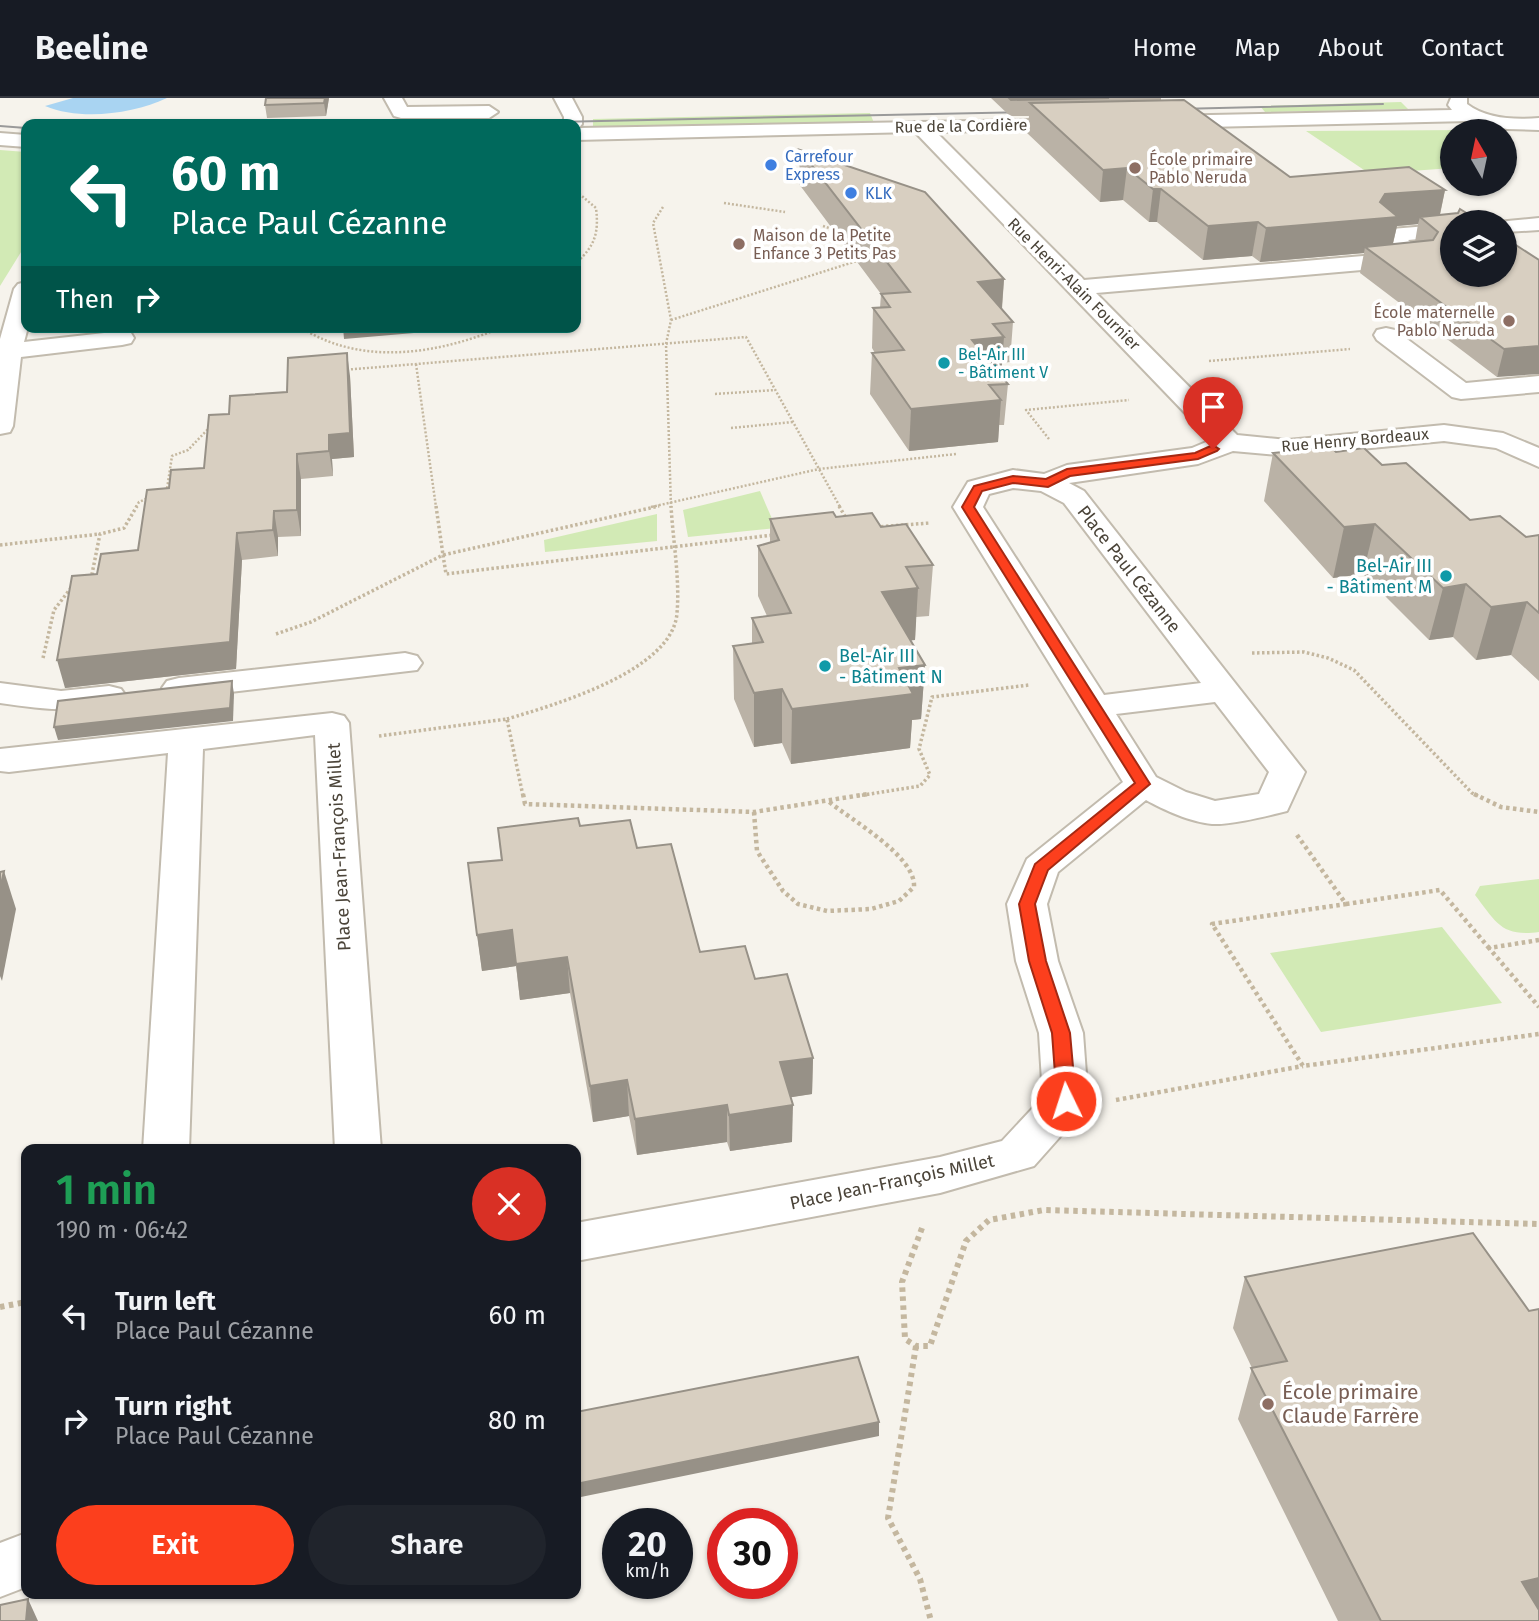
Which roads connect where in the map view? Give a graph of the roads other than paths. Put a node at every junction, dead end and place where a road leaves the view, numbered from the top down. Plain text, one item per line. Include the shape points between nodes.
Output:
1 (393, 98) edge
2 (563, 98) edge
3 (1460, 98) edge
4 (488, 112) edge
5 (1473, 115) junction
6 (573, 119) edge
7 (1138, 122) edge
8 (1098, 123) edge
9 (1537, 126) edge
10 (919, 127) junction
11 (581, 134) edge
12 (0, 139) edge
13 (21, 141) edge
14 (1539, 224) edge
15 (1517, 225) edge
16 (1440, 231) edge
17 (1077, 288) junction
18 (21, 307) edge
19 (1387, 335) dead end
20 (122, 338) dead end
21 (9, 351) junction
22 (1539, 384) edge
23 (0, 426) edge
24 (1229, 442) junction
25 (1539, 459) edge
26 (1048, 483) junction
27 (405, 663) dead end
28 (1224, 691) junction
29 (0, 693) edge
30 (1086, 693) junction
31 (186, 740) junction
32 (0, 760) edge
33 (1143, 784) junction
34 (166, 1144) edge
35 (358, 1144) edge
36 (581, 1241) edge
37 (21, 1561) edge
38 (0, 1571) edge

1 - 4 street via 401,112
2 - 6 street
3 - 5 street via 1457,105
5 - 7 street
5 - 9 street
8 - 10 street, Rue de la Cordière
10 - 11 street, Rue de la Cordière
10 - 17 street, Rue Henri-Alain Fournier
12 - 13 street
14 - 15 street
16 - 17 street via 1387,235 1430,257
17 - 24 street, Rue Henri-Alain Fournier
18 - 21 street
19 - 22 street via 1461,391
20 - 21 street
21 - 23 street
24 - 25 street, Rue Henry Bordeaux via 1288,448 1444,433 1503,442
24 - 26 street, Rue Henry Bordeaux via 1198,456 1067,473
26 - 28 street, Place Paul Cézanne via 1074,497
26 - 30 street, Place Paul Cézanne via 1013,480 978,488 968,507
27 - 29 street via 61,701
28 - 30 street
28 - 33 street, Place Paul Cézanne via 1286,772 1274,803 1213,813
30 - 33 street
31 - 32 street
31 - 34 street
31 - 35 street, Place Jean-François Millet via 332,723
33 - 36 street, Place Jean-François Millet via 1041,867 1027,904 1037,961 1061,1033 1066,1101 1018,1154 940,1175
37 - 38 street

